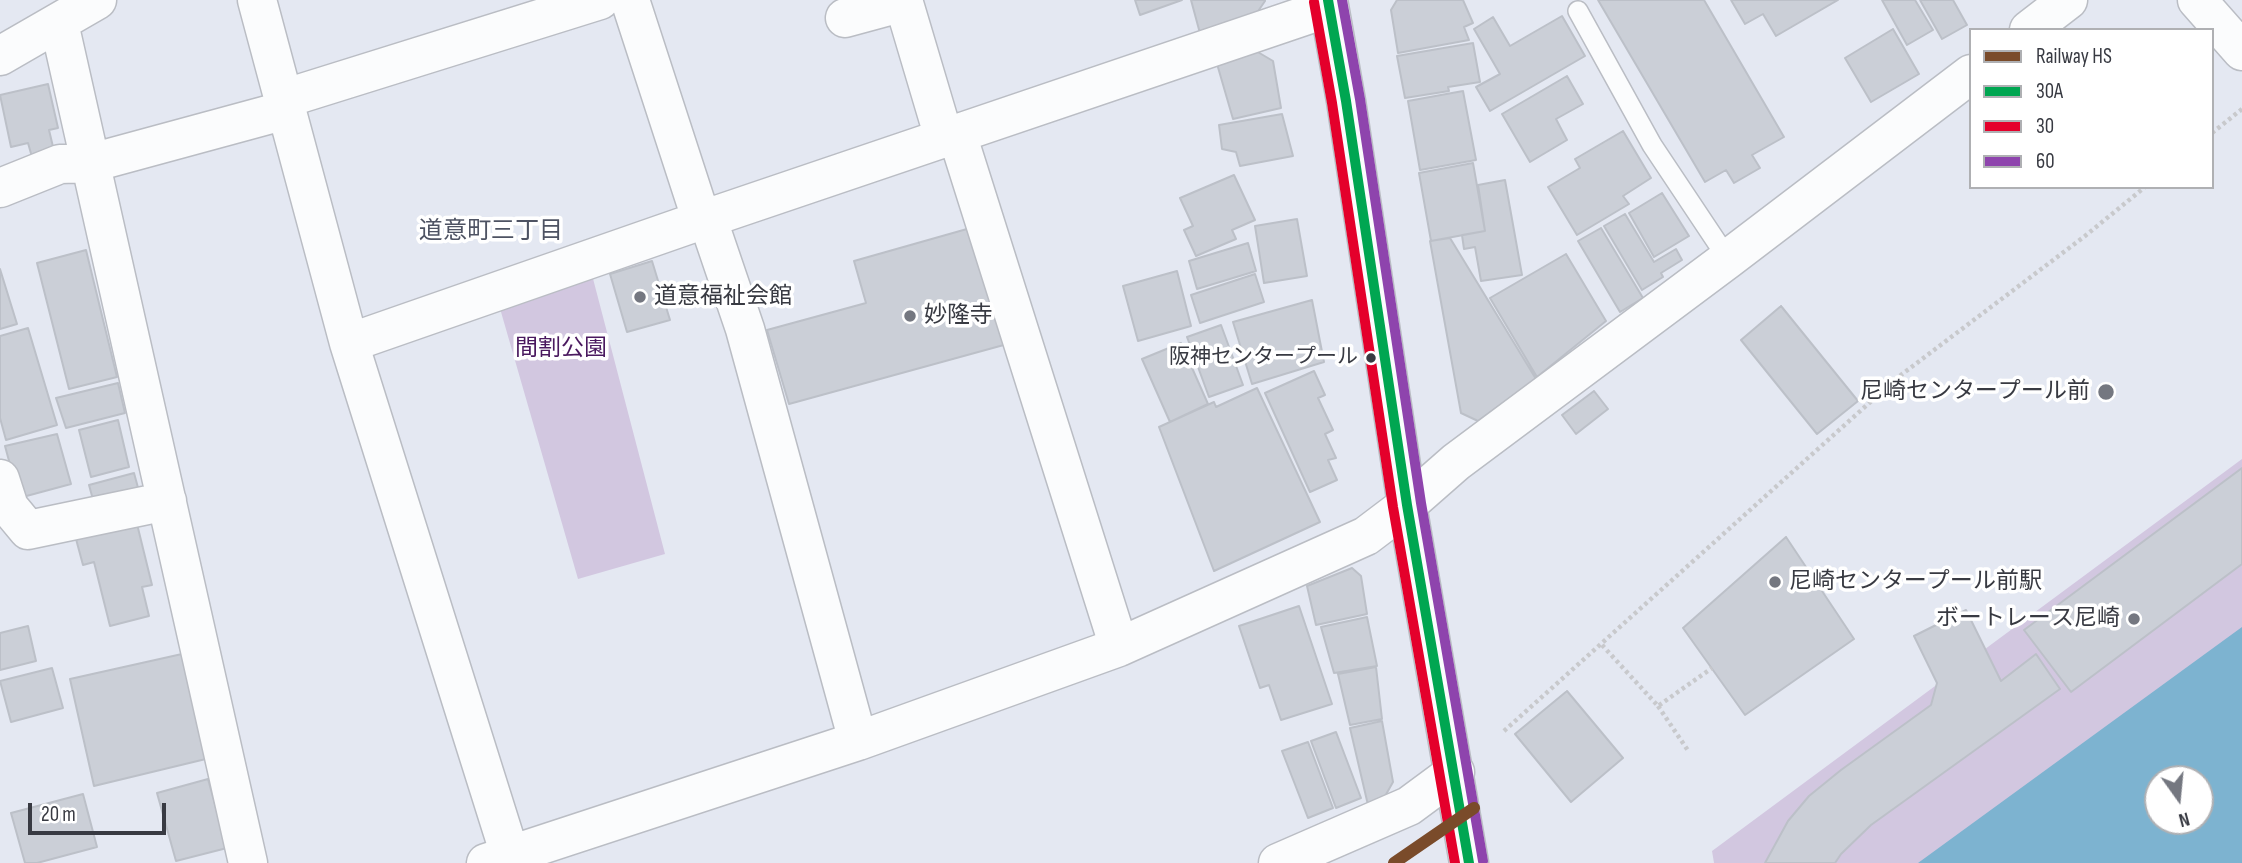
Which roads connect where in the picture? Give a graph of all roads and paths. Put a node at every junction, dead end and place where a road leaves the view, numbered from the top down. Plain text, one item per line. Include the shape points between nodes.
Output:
1 (97, 0) edge
2 (257, 0) edge
3 (600, 0) edge
4 (630, 0) edge
5 (1326, 0) edge
6 (2068, 0) edge
7 (2197, 0) edge
8 (903, 1) edge
9 (1578, 11) dead end
10 (845, 18) dead end
11 (59, 23) junction
12 (2032, 28) edge
13 (2242, 51) edge
14 (0, 56) edge
15 (1969, 76) edge
16 (285, 104) junction
17 (2242, 109) edge
18 (2214, 131) edge
19 (950, 136) junction
20 (91, 163) junction
21 (0, 188) edge
22 (2143, 189) edge
23 (705, 219) junction
24 (1728, 259) junction
25 (349, 343) junction
26 (0, 480) edge
27 (167, 501) junction
28 (1407, 505) junction
29 (1602, 645) junction
30 (1119, 647) junction
31 (1712, 668) dead end
32 (1658, 706) junction
33 (1504, 731) dead end
34 (858, 741) junction
35 (1689, 752) dead end
36 (1455, 772) junction
37 (498, 859) edge
38 (248, 863) edge
39 (1278, 863) edge
40 (1469, 863) edge

1 - 11 street
2 - 16 street
3 - 16 street
4 - 23 street
5 - 19 street via 1310,14
5 - 28 street via 1348,114
6 - 12 street
7 - 13 street
8 - 10 street
8 - 19 street
9 - 24 lane via 1651,145
11 - 14 street
11 - 20 street
15 - 24 street
16 - 20 street
16 - 25 street
17 - 18 path
19 - 23 street
19 - 30 street
20 - 21 street via 60,164
20 - 27 street
22 - 29 path via 1897,378
23 - 25 street
23 - 34 street via 745,329
24 - 28 street via 1456,462
25 - 37 street
26 - 27 street via 9,508 28,530
27 - 38 street
28 - 30 street via 1366,536
28 - 36 street
29 - 32 path
29 - 33 path
30 - 34 street
31 - 32 path
32 - 35 path
34 - 37 street
36 - 39 street via 1409,806
36 - 40 street

